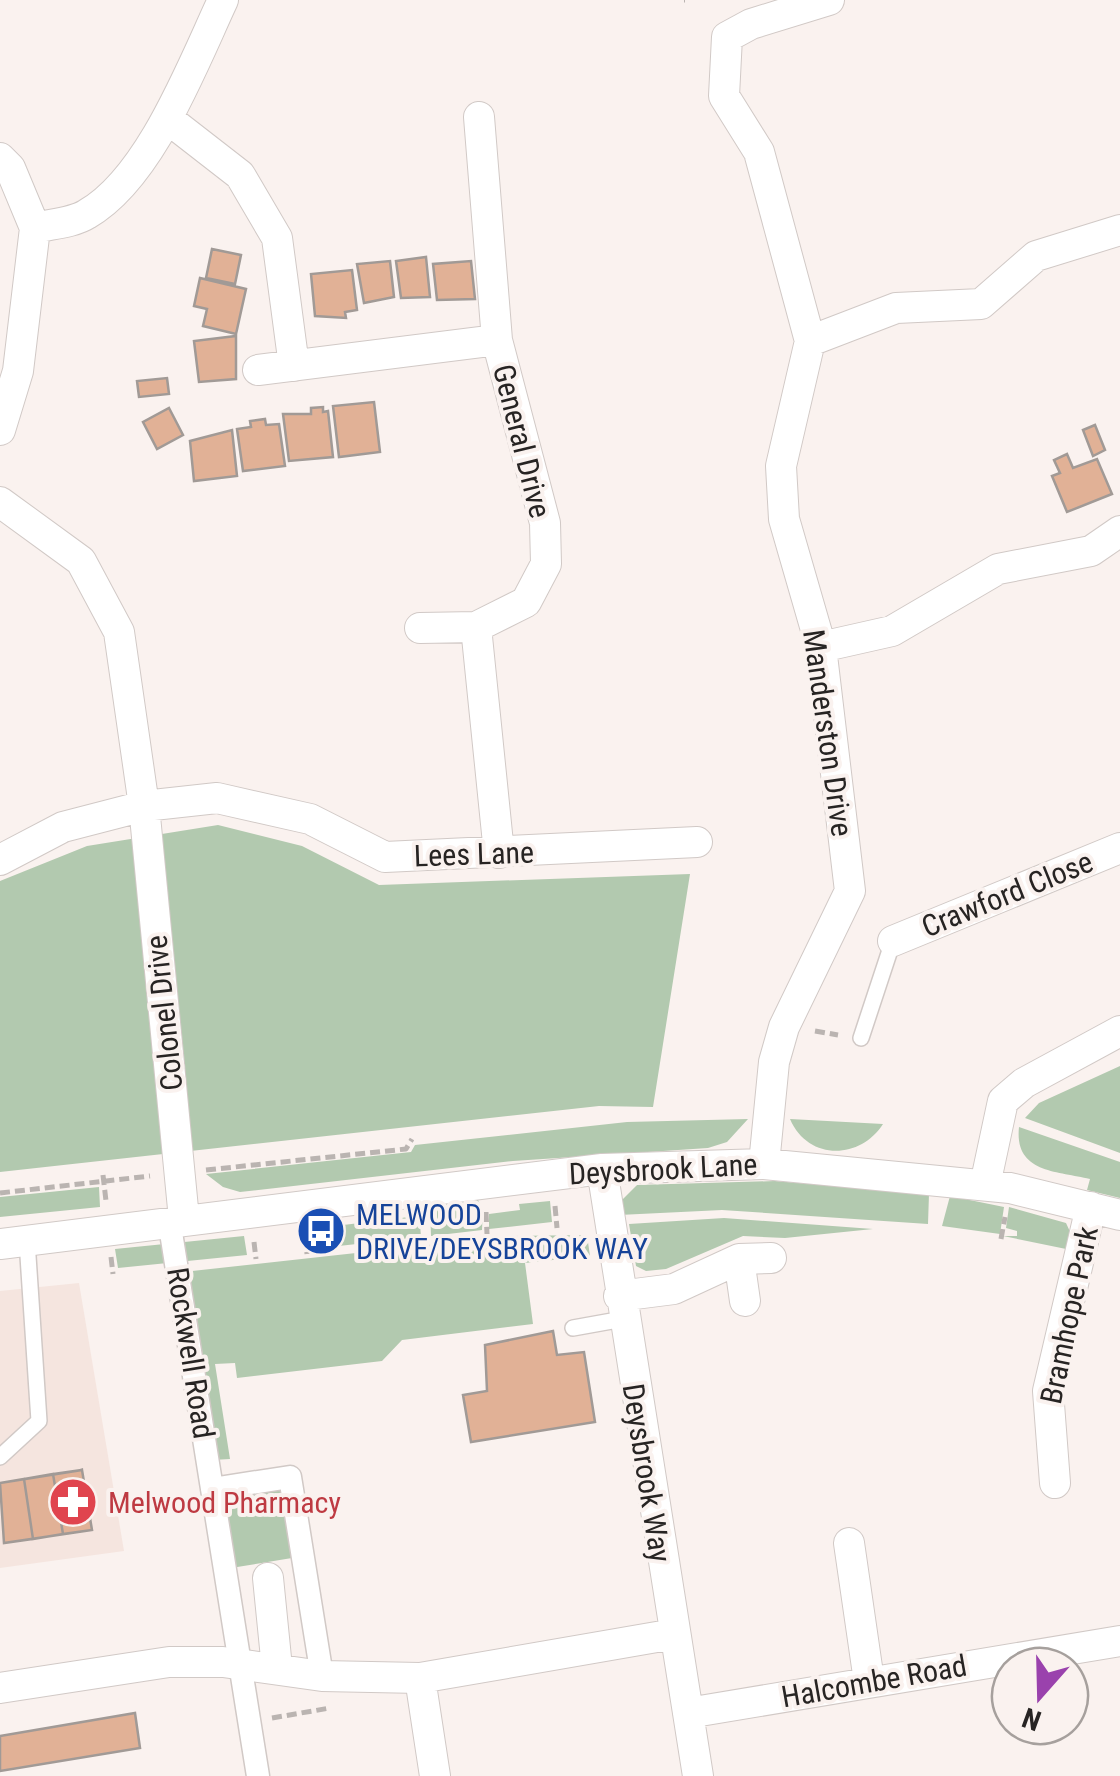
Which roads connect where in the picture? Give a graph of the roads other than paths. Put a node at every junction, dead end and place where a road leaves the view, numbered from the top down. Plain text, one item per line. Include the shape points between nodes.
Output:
1 (222, 0) edge
2 (829, 0) edge
3 (479, 117) dead end
4 (168, 120) junction
5 (0, 158) edge
6 (34, 228) junction
7 (1120, 230) edge
8 (497, 340) junction
9 (810, 341) junction
10 (294, 366) junction
11 (258, 370) dead end
12 (0, 430) edge
13 (0, 502) edge
14 (1120, 531) edge
15 (476, 627) junction
16 (420, 628) dead end
17 (821, 647) junction
18 (144, 806) junction
19 (697, 842) dead end
20 (1120, 848) edge
21 (500, 853) junction
22 (0, 860) edge
23 (893, 941) joint
24 (1120, 1031) edge
25 (861, 1038) road end
26 (764, 1164) junction
27 (602, 1169) junction
28 (985, 1185) junction
29 (1105, 1211) edge
30 (177, 1220) junction
31 (13, 1242) edge
32 (771, 1258) dead end
33 (739, 1259) junction
34 (745, 1300) dead end
35 (621, 1308) junction
36 (573, 1328) dead end
37 (0, 1457) edge
38 (1055, 1483) dead end
39 (212, 1489) junction
40 (849, 1543) dead end
41 (268, 1578) dead end
42 (674, 1634) junction
43 (1120, 1641) edge
44 (240, 1664) junction
45 (277, 1668) junction
46 (322, 1676) junction
47 (420, 1678) junction
48 (869, 1681) junction
49 (0, 1688) edge
50 (688, 1713) junction
51 (258, 1776) edge
52 (435, 1776) edge
53 (698, 1776) edge

1 - 4 street
2 - 9 street, Manderston Drive via 727,37 724,96 759,152
3 - 8 street, General Drive
4 - 6 street via 123,181 86,215
4 - 10 street via 240,175 277,238
5 - 6 street
6 - 12 street via 18,371
7 - 9 street via 1036,256 981,304 896,308
8 - 10 street, General Drive
8 - 15 street, General Drive via 545,523 546,564 526,602
9 - 17 street, Manderston Drive via 781,466 784,518
10 - 11 street, General Drive
13 - 18 street, Colonel Drive via 81,561 119,632
14 - 17 street via 1091,551 998,569 892,630
15 - 16 street, General Drive
15 - 21 street
17 - 26 street, Manderston Drive via 850,891 784,1027
18 - 21 street, Lees Lane via 216,798 310,818 385,857
18 - 22 street via 63,827
18 - 30 street, Colonel Drive
19 - 21 street, Lees Lane
20 - 23 street, Crawford Close
23 - 25 lane
24 - 28 street via 1003,1100
26 - 27 street, Deysbrook Lane
26 - 28 street, Deysbrook Lane
27 - 30 street, Deysbrook Lane
27 - 35 street, Deysbrook Way
28 - 29 street, Deysbrook Lane
29 - 38 street, Bramhope Park via 1048,1391
30 - 31 street, Deysbrook Lane
30 - 39 street, Rockwell Road
31 - 37 lane via 39,1421
32 - 33 street
33 - 34 street
33 - 35 street
35 - 36 lane
35 - 42 street, Deysbrook Way
39 - 44 street, Rockwell Road
39 - 46 street via 290,1478
40 - 48 street
41 - 45 street
42 - 47 street
42 - 50 street, Deysbrook Way
43 - 48 street, Halcombe Road
44 - 45 street
44 - 49 street via 169,1662
44 - 51 street, Rockwell Road
45 - 46 street
46 - 47 street
47 - 52 street
48 - 50 street, Halcombe Road
50 - 53 street, Deysbrook Way

